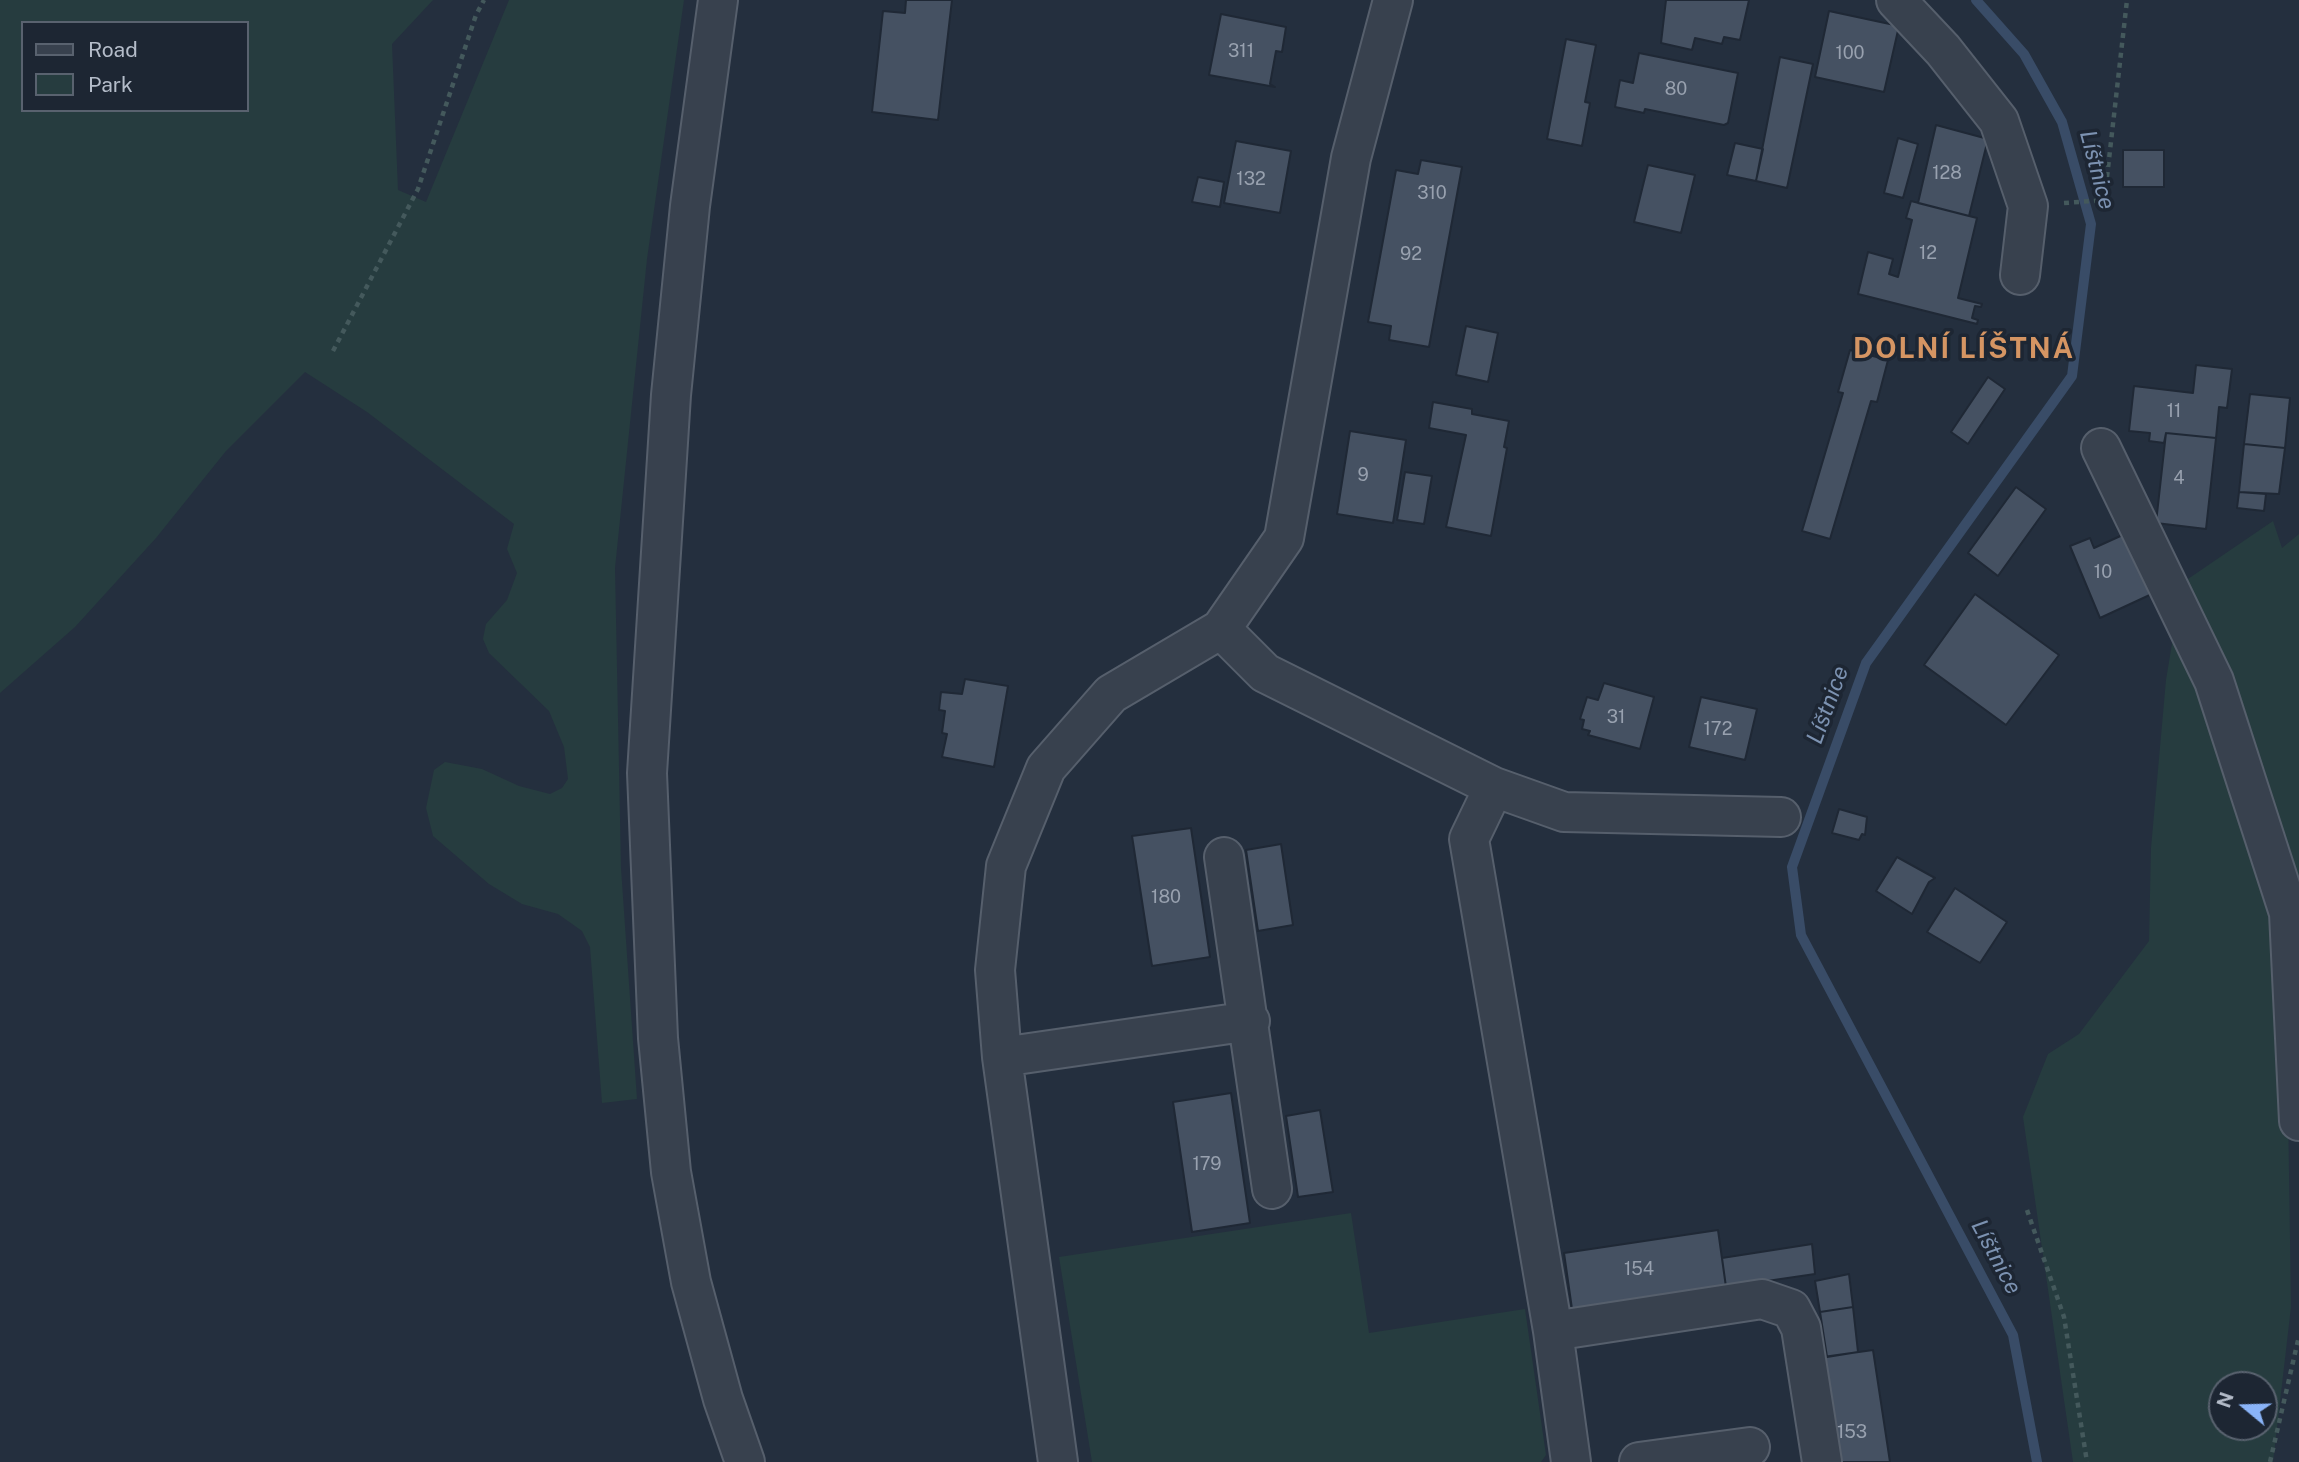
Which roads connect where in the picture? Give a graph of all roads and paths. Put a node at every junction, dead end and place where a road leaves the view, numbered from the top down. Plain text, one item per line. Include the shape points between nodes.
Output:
1 (484, 0) edge
2 (718, 0) edge
3 (1393, 0) edge
4 (1896, 0) edge
5 (2127, 0) edge
6 (2107, 177) dead end
7 (2107, 200) dead end
8 (2066, 203) dead end
9 (2020, 275) dead end
10 (333, 351) dead end
11 (2101, 448) dead end
12 (1221, 629) junction
13 (1494, 787) junction
14 (1781, 817) dead end
15 (1224, 857) dead end
16 (1250, 1021) junction
17 (1002, 1057) junction
18 (2299, 1121) edge
19 (1272, 1189) dead end
20 (2027, 1210) dead end
21 (1553, 1331) junction
22 (2299, 1336) edge
23 (1750, 1447) dead end
24 (745, 1462) edge
25 (1058, 1462) edge
26 (1571, 1462) edge
27 (1639, 1462) edge
28 (1822, 1462) edge
29 (2087, 1462) edge
30 (2270, 1462) edge

1 - 10 path via 418,189
2 - 24 street via 672,382 647,773 658,1038 671,1172 691,1282
3 - 12 street via 1351,158 1284,538
4 - 9 street via 1999,121 2028,206
5 - 6 path
7 - 8 path
11 - 18 street via 2214,681 2290,913
12 - 13 street via 1265,673
12 - 17 street via 1111,694 1046,768 1006,866 995,970
13 - 14 street via 1564,813
13 - 21 street via 1469,839
15 - 16 street
16 - 17 street
16 - 19 street
17 - 25 street
20 - 29 path via 2064,1317
21 - 26 street
21 - 28 street via 1762,1299 1791,1309 1801,1328
22 - 30 path
23 - 27 street

